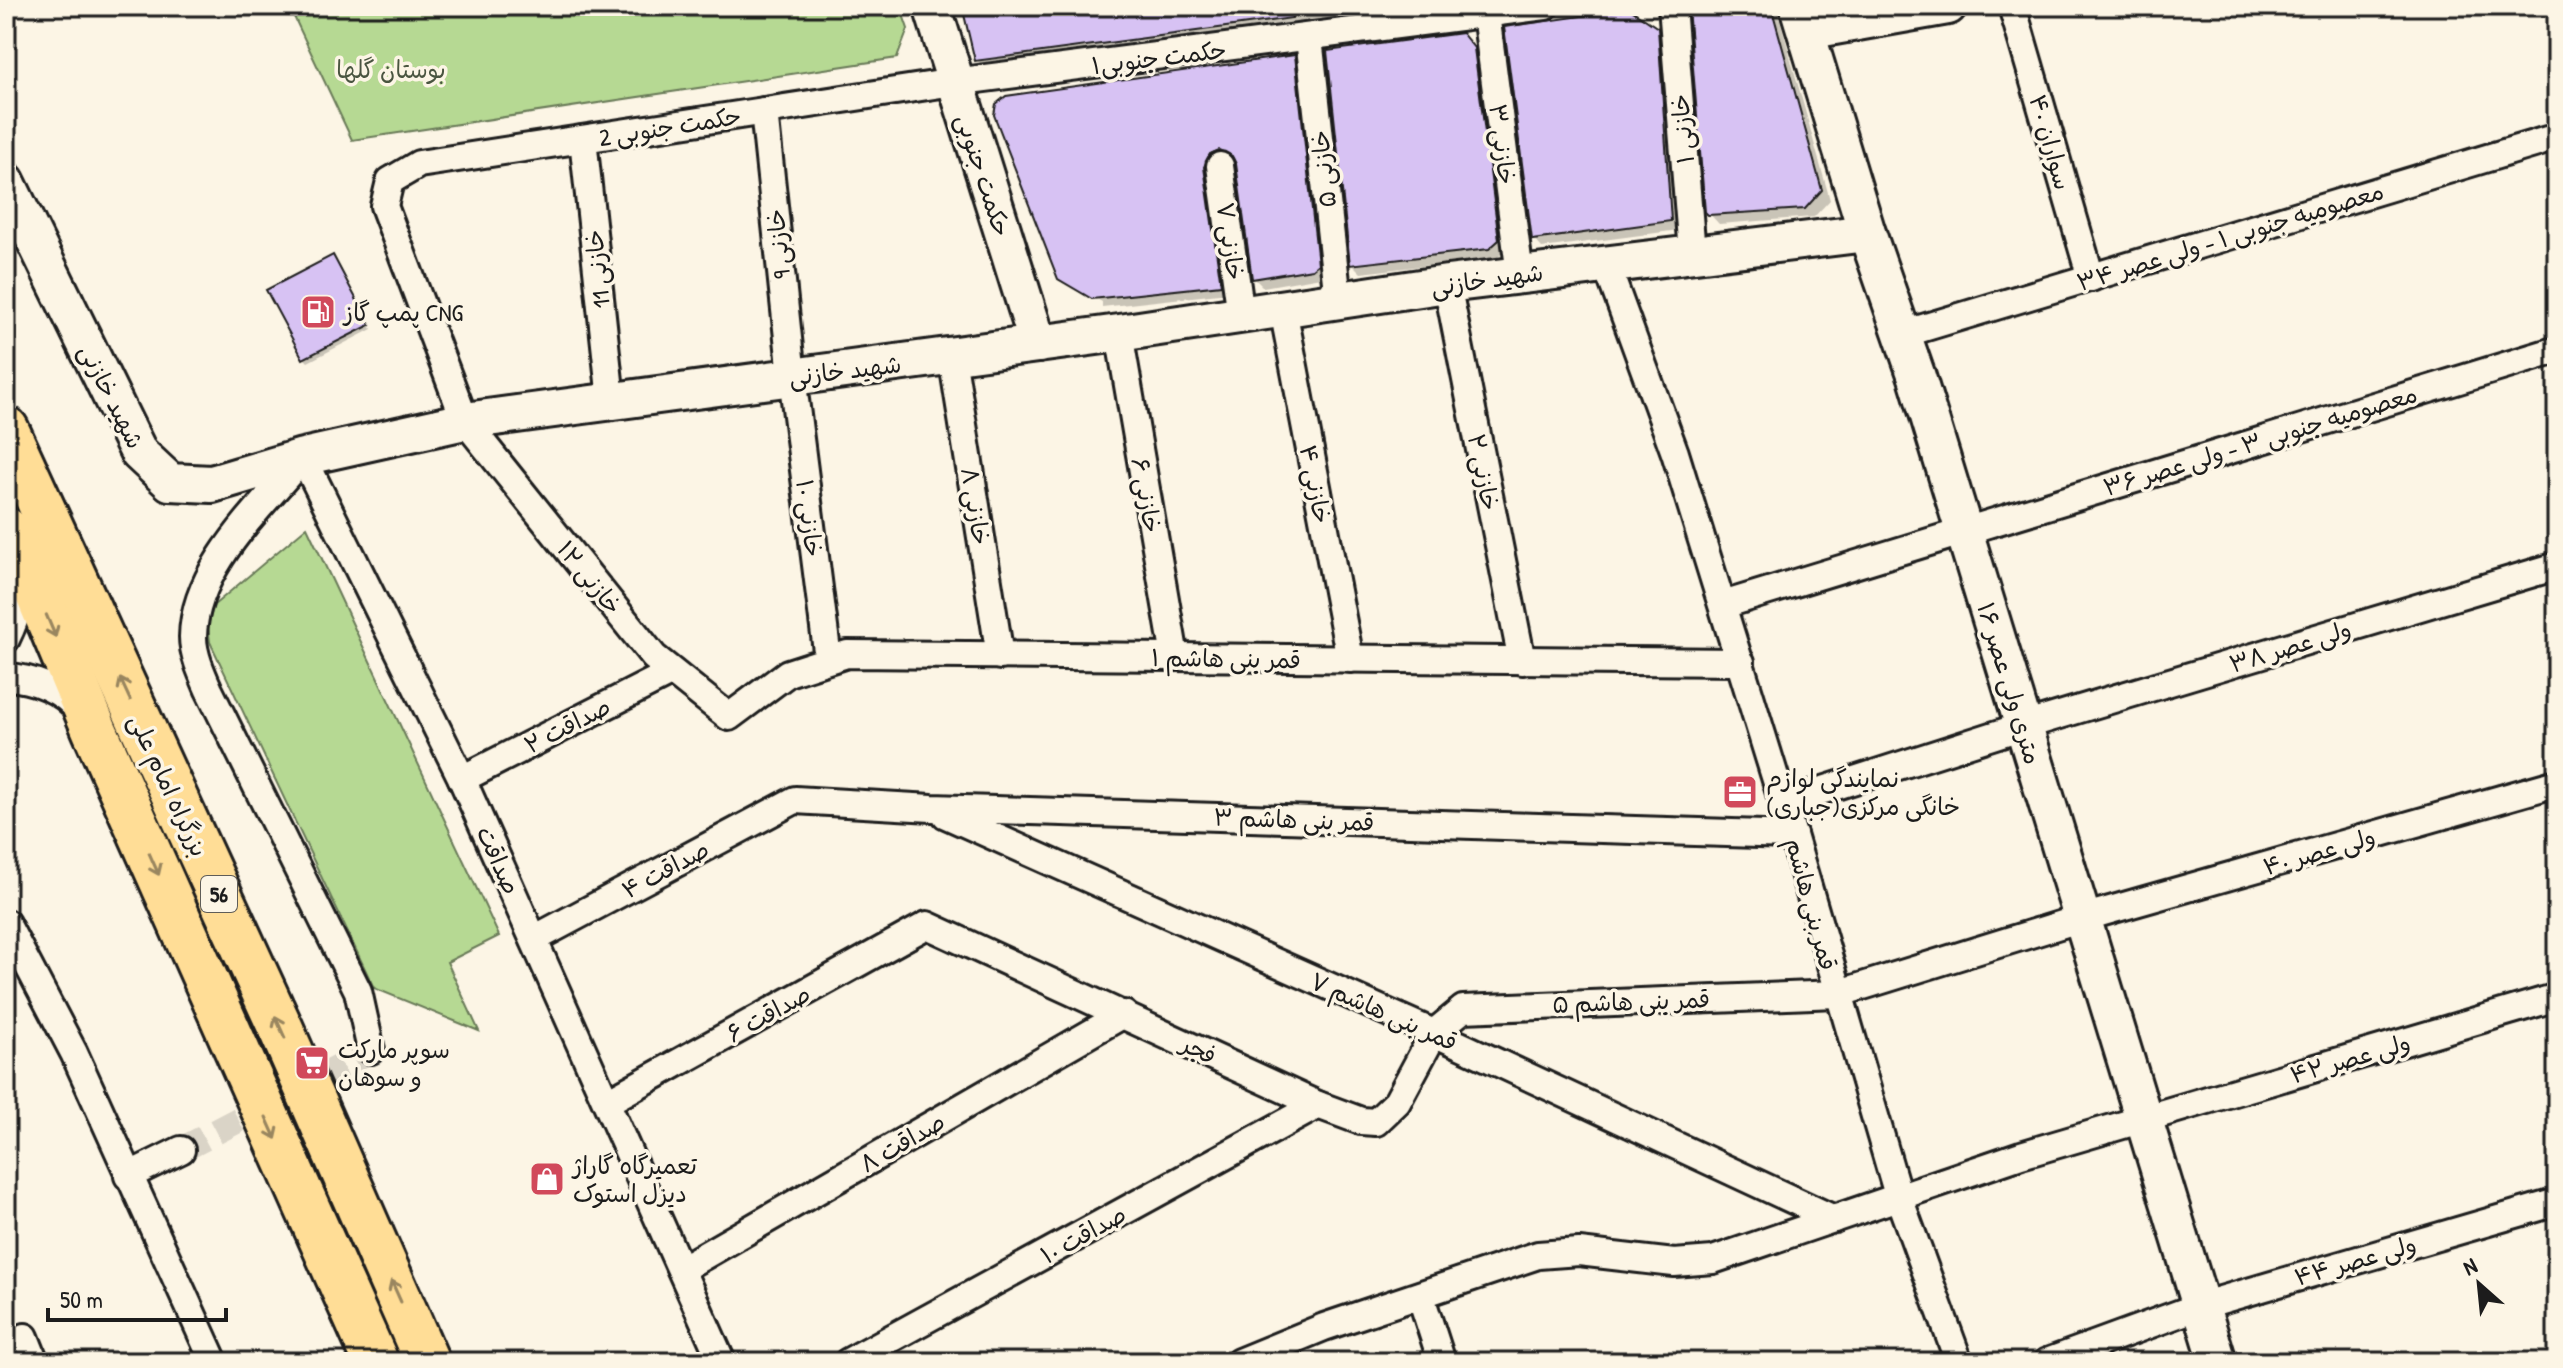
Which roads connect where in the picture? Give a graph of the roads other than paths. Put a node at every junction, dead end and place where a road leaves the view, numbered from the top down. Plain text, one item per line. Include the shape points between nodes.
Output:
1 (932, 6) edge
2 (1545, 6) edge
3 (1672, 6) edge
4 (1948, 6) edge
5 (2012, 6) edge
6 (1486, 14) junction
7 (1802, 18) edge
8 (1309, 38) junction
9 (954, 82) junction
10 (764, 111) junction
11 (2557, 137) edge
12 (583, 139) junction
13 (1220, 166) dead end
14 (6, 181) edge
15 (390, 181) joint
16 (1867, 233) junction
17 (1692, 253) junction
18 (1606, 264) junction
19 (1520, 275) junction
20 (2091, 278) junction
21 (1447, 284) junction
22 (1338, 300) junction
23 (1283, 309) junction
24 (1241, 315) junction
25 (1119, 333) junction
26 (1903, 334) junction
27 (1038, 344) junction
28 (2557, 350) edge
29 (952, 356) junction
30 (792, 376) junction
31 (611, 400) junction
32 (465, 421) junction
33 (6, 429) edge
34 (303, 457) junction
35 (1964, 531) junction
36 (8, 535) edge
37 (2557, 566) edge
38 (1723, 605) junction
39 (6, 639) edge
40 (1000, 656) junction
41 (1175, 657) junction
42 (828, 659) junction
43 (1350, 659) junction
44 (1522, 661) junction
45 (1741, 662) junction
46 (672, 672) junction
47 (6, 677) edge
48 (729, 717) joint
49 (2023, 726) junction
50 (95, 731) junction
51 (462, 779) junction
52 (2557, 783) edge
53 (795, 800) joint
54 (1783, 803) junction
55 (932, 808) junction
56 (1793, 835) junction
57 (2082, 918) junction
58 (6, 923) edge
59 (927, 925) joint
60 (534, 939) junction
61 (1837, 994) junction
62 (2557, 997) edge
63 (1124, 1014) junction
64 (1434, 1033) junction
65 (371, 1050) dead end
66 (609, 1101) junction
67 (1318, 1105) junction
68 (2142, 1119) junction
69 (181, 1150) tunnel mouth
70 (128, 1176) junction
71 (1898, 1195) junction
72 (2557, 1202) edge
73 (1834, 1219) junction
74 (681, 1269) junction
75 (1421, 1297) junction
76 (2200, 1306) junction
77 (25, 1337) dead end
78 (35, 1362) edge
79 (214, 1362) edge
80 (376, 1362) edge
81 (427, 1362) edge
82 (722, 1362) edge
83 (848, 1362) edge
84 (1239, 1362) edge
85 (1442, 1362) edge
86 (1959, 1362) edge
87 (2047, 1362) edge
88 (2218, 1362) edge

1 - 9 street, حکمت جنوبی
2 - 6 street, حکمت جنوبی۱
3 - 17 street, خازنی ۱
4 - 7 street
5 - 20 street, سواران ۴۰
6 - 8 street, حکمت جنوبی۱
6 - 19 street, خازنی ۳
7 - 16 street, ۱۶ متری ولی عصر
8 - 9 street, حکمت جنوبی۱
8 - 22 street, خازنی ۵
9 - 10 street, حکمت جنوبی 2
9 - 27 street, حکمت جنوبی
10 - 12 street, حکمت جنوبی 2
10 - 30 street, خازنی 9
11 - 20 street, معصومیه جنوبی ۱ - ولی عصر ۳۴
12 - 15 street, حکمت جنوبی 2 via 419,164
12 - 31 street, خازنی 11
13 - 24 street, خازنی ۷
14 - 34 street, شهید خازنی via 139,453 170,482 212,484
15 - 32 street, خازنی ۱۲ via 384,206
16 - 17 street, شهید خازنی
16 - 26 street, ۱۶ متری ولی عصر
17 - 18 street, شهید خازنی
18 - 19 street, شهید خازنی
18 - 38 street, قمر بنی هاشم
19 - 21 street, شهید خازنی
20 - 26 street, معصومیه جنوبی ۱ - ولی عصر ۳۴
21 - 22 street, شهید خازنی
21 - 44 street, خازنی ۲
22 - 23 street, شهید خازنی
23 - 24 street, شهید خازنی
23 - 43 street, خازنی ۴
24 - 25 street, شهید خازنی
25 - 27 street, شهید خازنی
25 - 41 street, خازنی ۶
26 - 35 street, ۱۶ متری ولی عصر
27 - 29 street, شهید خازنی
28 - 35 street, معصومیه جنوبی ۳ - ولی عصر ۳۶
29 - 30 street, شهید خازنی
29 - 40 street, خازنی ۸
30 - 31 street, شهید خازنی
30 - 42 street, خازنی ۱۰
31 - 32 street, شهید خازنی
32 - 34 street, شهید خازنی
32 - 46 street, خازنی ۱۲ via 654,657
81 -> 33 highway, بزرگراه امام علی / 56
34 - 51 street, صداقت
34 - 65 street via 207,581 193,639 209,690 358,991
35 - 38 street, معصومیه جنوبی ۳ - ولی عصر ۳۶
35 - 49 street, ۱۶ متری ولی عصر
36 - 39 street via 21,589
36 -> 50 highway, بزرگراه امام علی / 56
37 - 49 street, ولی عصر ۳۸
38 - 45 street, قمر بنی هاشم
40 - 41 street, قمر بنی هاشم ۱
40 - 42 street, قمر بنی هاشم ۱ via 847,654
41 - 43 street, قمر بنی هاشم ۱
42 - 48 street, قمر بنی هاشم ۱ via 788,673
43 - 44 street, قمر بنی هاشم ۱
44 - 45 street, قمر بنی هاشم ۱
45 - 54 street, قمر بنی هاشم
46 - 48 street, خازنی ۱۲
46 - 51 street, صداقت ۲
47 - 50 street via 44,685 74,703
49 - 54 street, ولی عصر ۳۸
49 - 57 street, ۱۶ متری ولی عصر
50 -> 80 highway, بزرگراه امام علی / 56
51 - 60 street, صداقت
52 - 57 street, ولی عصر ۴۰
53 - 55 street, قمر بنی هاشم ۳
53 - 60 street, صداقت ۴
54 - 56 street, قمر بنی هاشم
55 - 56 street, قمر بنی هاشم ۳
55 - 64 street, قمر بنی هاشم ۷
56 - 61 street, قمر بنی هاشم
57 - 61 street, ولی عصر ۴۰
57 - 68 street, ۱۶ متری ولی عصر
58 - 70 street via 74,1053
59 - 63 street, فجر
59 - 66 street, صداقت ۶
60 - 66 street, صداقت
61 - 64 street, قمر بنی هاشم ۵ via 1481,1006 1463,1009
61 - 71 street, قمر بنی هاشم
62 - 68 street, ولی عصر ۴۲
63 - 67 street, فجر
63 - 74 street, صداقت ۸
64 - 67 street, فجر via 1397,1102 1376,1122
64 - 73 street, قمر بنی هاشم ۷
66 - 74 street, صداقت
67 - 83 street, صداقت ۱۰
68 - 71 street, ولی عصر ۴۲
68 - 76 street, ۱۶ متری ولی عصر
69 - 70 street
70 - 79 street
71 - 73 street, ولی عصر ۴۲
71 - 86 street, قمر بنی هاشم
72 - 76 street, ولی عصر ۴۴
73 - 75 street, ولی عصر ۴۲ via 1713,1260 1674,1263 1579,1252 1538,1255
74 - 82 street, صداقت
75 - 84 street, ولی عصر ۴۲ via 1324,1327
75 - 85 street
76 - 87 street, ولی عصر ۴۴
76 - 88 street, ۱۶ متری ولی عصر
77 - 78 street

